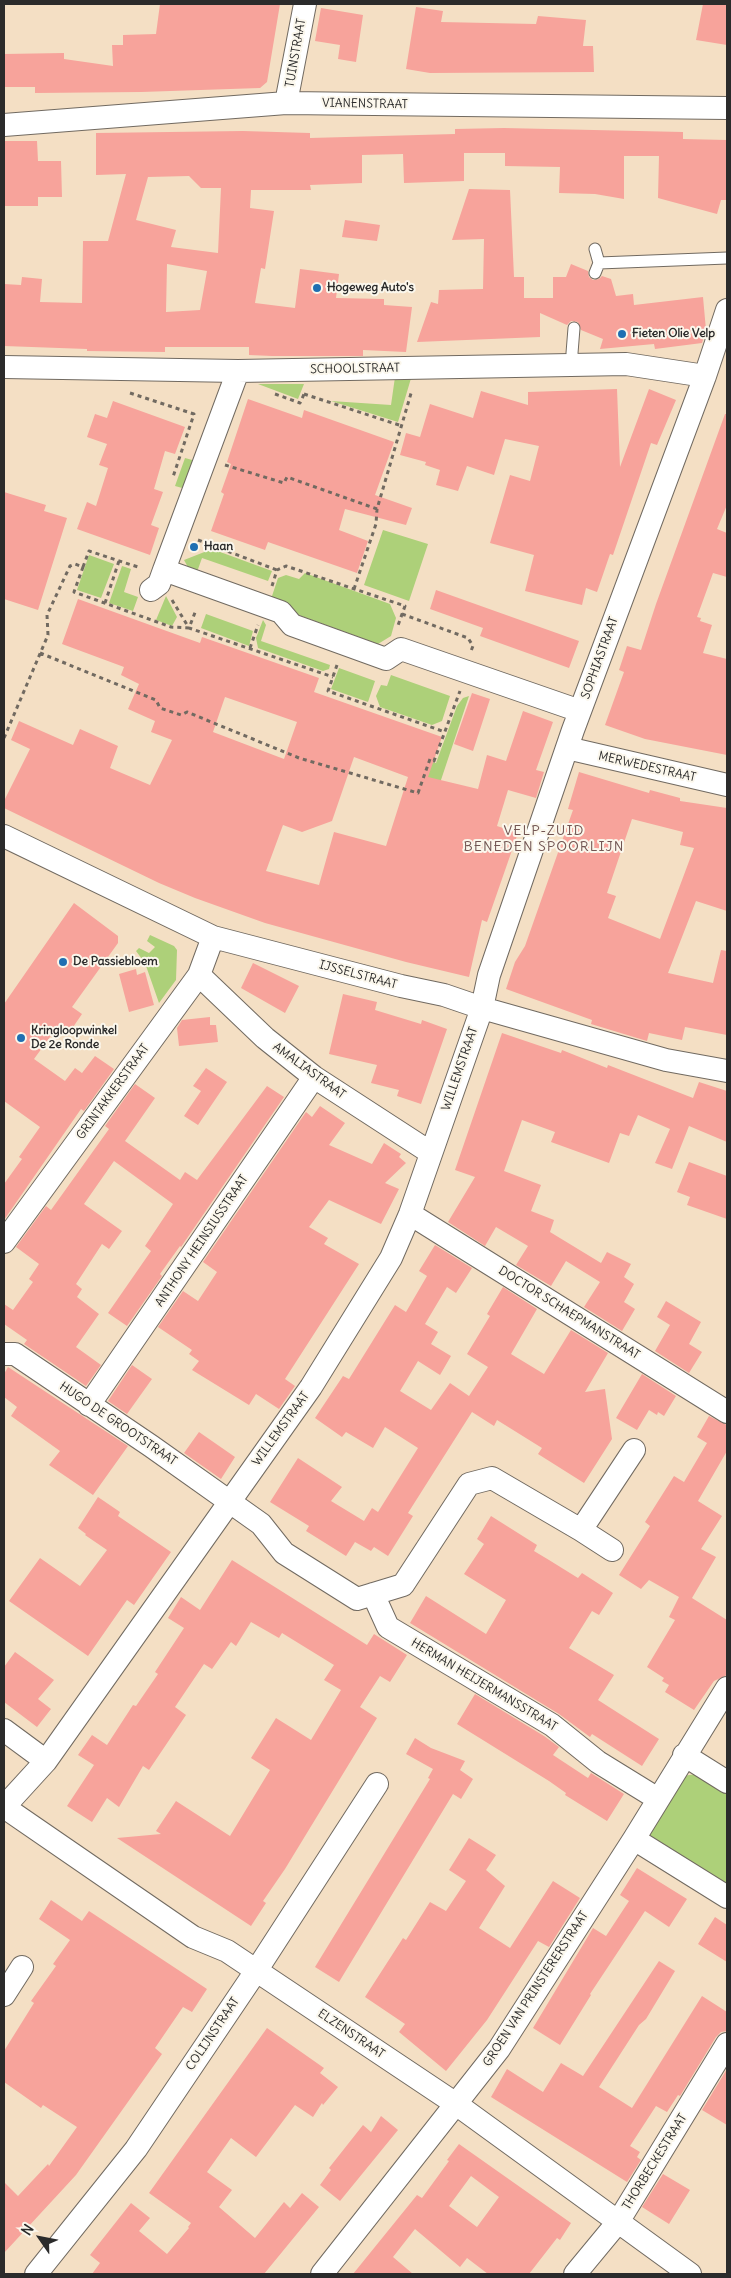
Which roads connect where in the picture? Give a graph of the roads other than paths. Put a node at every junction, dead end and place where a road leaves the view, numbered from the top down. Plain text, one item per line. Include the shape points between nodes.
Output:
1 (305, 4) edge
2 (286, 103) junction
3 (727, 108) edge
4 (4, 125) edge
5 (595, 248) dead end
6 (727, 258) edge
7 (727, 310) edge
8 (574, 328) dead end
9 (721, 350) edge
10 (573, 366) junction
11 (4, 367) edge
12 (238, 371) junction
13 (705, 376) junction
14 (580, 711) junction
15 (567, 748) junction
16 (727, 785) edge
17 (4, 836) edge
18 (213, 937) junction
19 (199, 975) junction
20 (482, 1008) junction
21 (727, 1071) edge
22 (314, 1077) junction
23 (431, 1153) junction
24 (410, 1214) junction
25 (4, 1242) edge
26 (4, 1354) edge
27 (89, 1405) junction
28 (727, 1412) edge
29 (634, 1450) dead end
30 (229, 1502) junction
31 (582, 1530) junction
32 (612, 1550) dead end
33 (373, 1594) junction
34 (727, 1688) edge
35 (4, 1730) edge
36 (684, 1755) junction
37 (46, 1761) junction
38 (727, 1782) edge
39 (377, 1784) dead end
40 (658, 1799) junction
41 (4, 1807) edge
42 (634, 1839) junction
43 (727, 1897) edge
44 (22, 1967) dead end
45 (256, 1971) junction
46 (4, 1995) edge
47 (727, 2044) edge
48 (456, 2104) junction
49 (618, 2222) junction
50 (36, 2274) edge
51 (322, 2274) edge
52 (575, 2274) edge
53 (690, 2274) edge

1 - 2 street, TUINSTRAAT
2 - 3 street, VIANENSTRAAT
2 - 4 street, VIANENSTRAAT
5 - 6 lane via 597,268
7 - 9 street, SOPHIASTRAAT
8 - 10 lane
9 - 13 street, SOPHIASTRAAT
10 - 12 street, SCHOOLSTRAAT
10 - 13 street, SCHOOLSTRAAT via 626,364
11 - 12 street, SCHOOLSTRAAT
12 - 14 street via 159,580 280,612 292,625 386,659 401,648
13 - 14 street, SOPHIASTRAAT
14 - 15 street, SOPHIASTRAAT
15 - 16 street, MERWEDESTRAAT
15 - 20 street, SOPHIASTRAAT via 489,975
17 - 18 street, IJSSELSTRAAT
18 - 19 street, GRINTAKKERSTRAAT
18 - 20 street, IJSSELSTRAAT via 401,986 444,994
19 - 22 street, AMALIASTRAAT via 264,1038
19 - 25 street, GRINTAKKERSTRAAT
20 - 21 street, IJSSELSTRAAT via 666,1060
20 - 23 street, WILLEMSTRAAT
22 - 23 street, AMALIASTRAAT
22 - 27 street, ANTHONY HEINSIUSSTRAAT
23 - 24 street, WILLEMSTRAAT
24 - 28 street, DOCTOR SCHAEPMANSTRAAT
24 - 30 street, WILLEMSTRAAT via 391,1258 311,1387
26 - 27 street, HUGO DE GROOTSTRAAT via 15,1354
27 - 30 street, HUGO DE GROOTSTRAAT
29 - 31 street
30 - 33 street, HUGO DE GROOTSTRAAT via 261,1524 284,1553 357,1599
30 - 37 street, WILLEMSTRAAT
31 - 32 street, HUGO DE GROOTSTRAAT
31 - 33 street, HUGO DE GROOTSTRAAT via 492,1478 469,1484 403,1585
33 - 40 street, HERMAN HEIJERMANSSTRAAT via 388,1627 552,1725 598,1762
34 - 36 street, GROEN VAN PRINSTERERSTRAAT
35 - 37 street
36 - 38 street
36 - 40 street, GROEN VAN PRINSTERERSTRAAT
37 - 41 street, WILLEMSTRAAT
39 - 45 street, COLIJNSTRAAT
40 - 42 street, GROEN VAN PRINSTERERSTRAAT
41 - 45 street, ELZENSTRAAT via 193,1937 227,1952
42 - 43 street
42 - 48 street, GROEN VAN PRINSTERERSTRAAT via 499,2049
44 - 46 street
45 - 48 street, ELZENSTRAAT
45 - 50 street, COLIJNSTRAAT via 136,2149
47 - 49 street, THORBECKESTRAAT
48 - 49 street, ELZENSTRAAT
48 - 51 street, GROEN VAN PRINSTERERSTRAAT
49 - 52 street, THORBECKESTRAAT
49 - 53 street, ELZENSTRAAT

